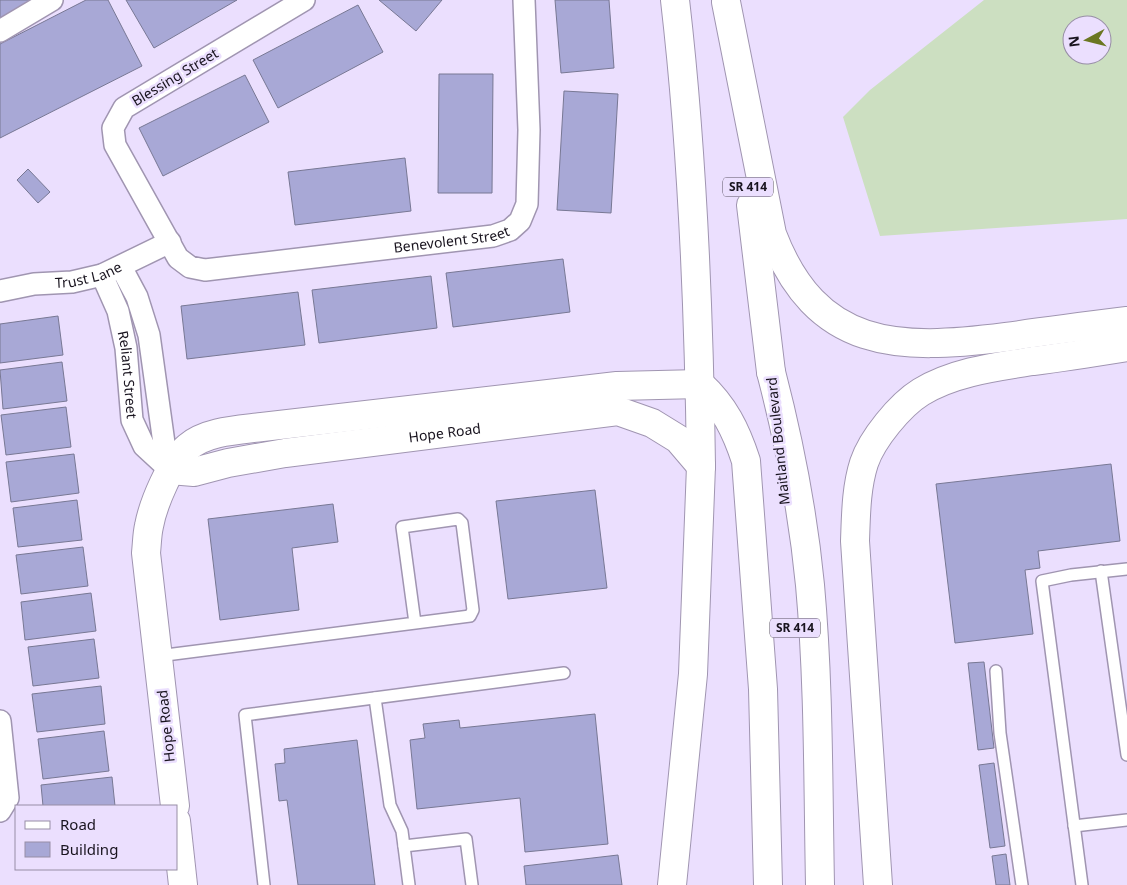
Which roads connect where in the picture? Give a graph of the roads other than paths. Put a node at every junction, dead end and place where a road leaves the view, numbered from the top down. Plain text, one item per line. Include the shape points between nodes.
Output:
1 (52, 0) edge
2 (304, 0) edge
3 (524, 0) edge
4 (674, 0) edge
5 (726, 1) edge
6 (0, 31) edge
7 (170, 242) junction
8 (111, 271) junction
9 (0, 291) edge
10 (1127, 321) edge
11 (1127, 347) edge
12 (771, 372) junction
13 (700, 384) junction
14 (701, 466) junction
15 (169, 468) junction
16 (1127, 570) edge
17 (1101, 571) junction
18 (415, 623) junction
19 (158, 656) junction
20 (996, 671) dead end
21 (564, 673) dead end
22 (375, 698) junction
23 (0, 721) edge
24 (1127, 755) edge
25 (174, 805) edge
26 (0, 811) edge
27 (1127, 820) edge
28 (1074, 826) junction
29 (178, 840) edge
30 (404, 846) junction
31 (183, 885) edge
32 (264, 885) edge
33 (409, 885) edge
34 (472, 885) edge
35 (672, 885) edge
36 (768, 885) edge
37 (800, 885) edge
38 (820, 885) edge
39 (878, 885) edge
40 (1022, 885) edge
41 (1082, 885) edge

1 - 6 street
2 - 7 street, Blessing Street via 124,108 114,128 115,145
3 - 7 street, Benevolent Street via 529,130 527,204 520,221 510,230 493,236 205,270 190,267 178,258
4 - 13 main road via 685,98
5 - 10 main road via 772,234 783,263 806,297 836,321 870,336 907,343 950,344
5 - 12 main road, Maitland Boulevard / SR 414
7 - 8 street, Trust Lane
8 - 9 street, Trust Lane via 72,282 34,284
8 - 15 street, Reliant Street via 137,298 149,335
8 - 15 street, Reliant Street via 126,348 132,420 144,446
11 - 39 main road via 986,368 952,378 920,393 876,438 865,462 856,500 855,541
12 - 37 main road, Maitland Boulevard / SR 414 via 798,664 802,756
12 - 38 main road via 788,442 810,583
13 - 14 main road
13 - 15 main road, Hope Road via 617,386 234,430 215,434 188,447
13 - 36 main road via 726,413 738,435 746,461 763,688
14 - 15 main road, Hope Road via 678,439 652,423 618,411 285,453 194,472
14 - 35 main road via 693,674
15 - 19 main road, Hope Road via 148,527 146,553
16 - 17 lane
17 - 24 lane
17 - 28 lane via 1042,581
18 - 18 lane via 473,614 462,523 458,519 402,527
18 - 19 lane
19 - 25 main road, Hope Road
20 - 40 lane via 1000,733
21 - 22 lane
22 - 30 lane via 390,805 402,831
22 - 32 lane via 245,715
23 - 26 street via 8,798
27 - 28 lane
28 - 41 lane
29 - 31 main road
30 - 33 lane
30 - 34 lane via 466,839

